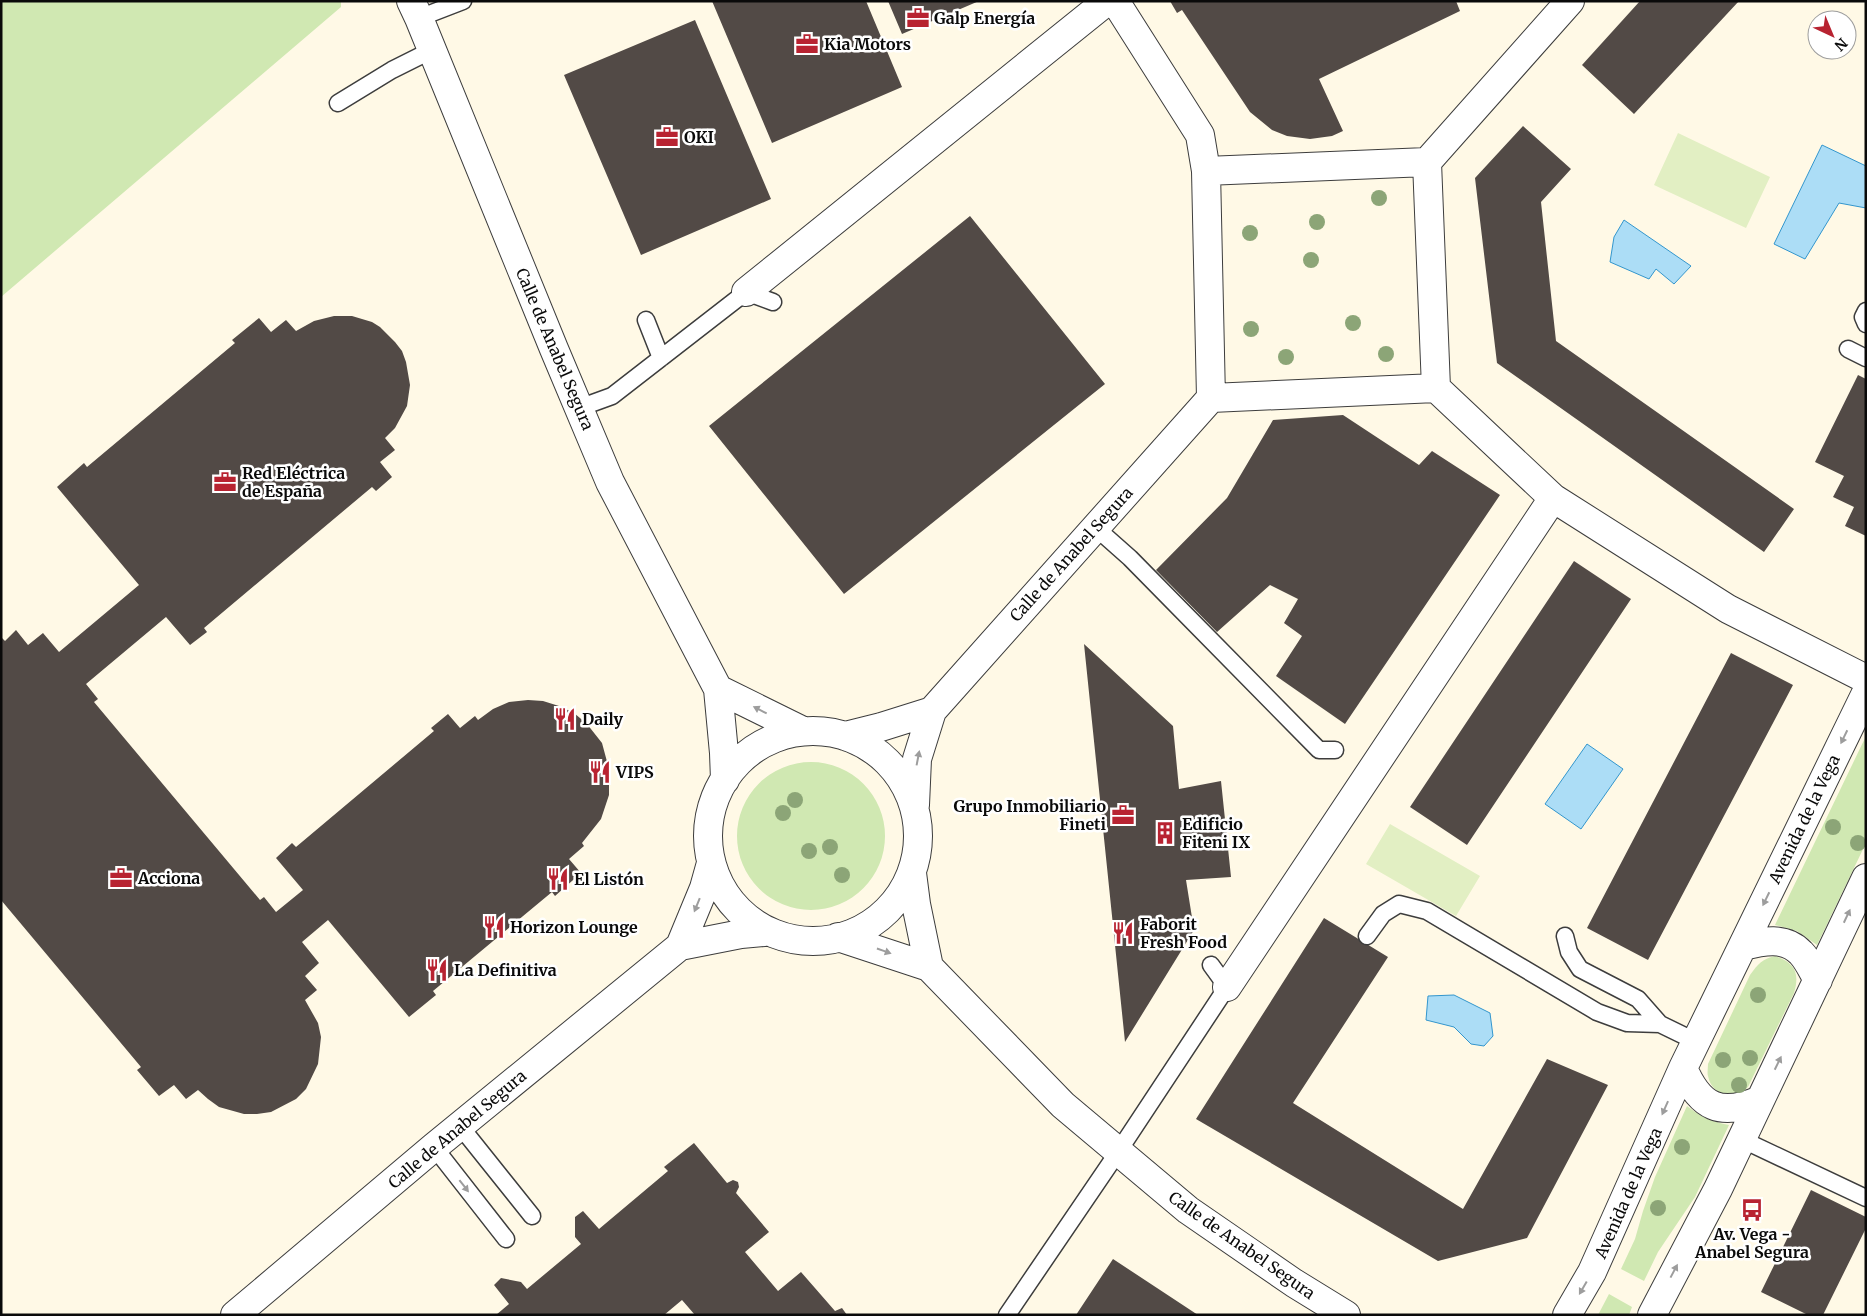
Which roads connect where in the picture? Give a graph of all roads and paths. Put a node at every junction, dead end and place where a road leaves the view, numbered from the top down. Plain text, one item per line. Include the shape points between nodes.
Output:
1 (463, 1) edge
2 (1107, 1) edge
3 (1115, 1) edge
4 (1570, 1) edge
5 (415, 10) edge
6 (432, 50) junction
7 (338, 103) dead end
8 (1427, 162) junction
9 (1206, 171) junction
10 (746, 292) junction
11 (773, 302) dead end
12 (1866, 310) edge
13 (646, 320) dead end
14 (1866, 324) edge
15 (1848, 349) dead end
16 (661, 358) junction
17 (1866, 358) edge
18 (1436, 388) junction
19 (1211, 398) junction
20 (579, 408) junction
21 (1553, 498) junction
22 (1095, 527) junction
23 (1866, 679) edge
24 (718, 689) junction
25 (1866, 693) edge
26 (932, 711) junction
27 (804, 731) junction
28 (845, 736) junction
29 (1335, 750) dead end
30 (725, 780) junction
31 (914, 806) junction
32 (711, 863) junction
33 (912, 873) junction
34 (1866, 878) edge
35 (764, 932) junction
36 (838, 936) junction
37 (1367, 936) dead end
38 (1565, 936) dead end
39 (680, 946) junction
40 (1743, 946) junction
41 (1211, 965) dead end
42 (930, 967) junction
43 (1818, 980) junction
44 (1226, 987) junction
45 (1660, 1024) junction
46 (1697, 1042) junction
47 (1683, 1068) junction
48 (1760, 1100) junction
49 (460, 1126) junction
50 (1741, 1140) junction
51 (434, 1147) junction
52 (1118, 1152) junction
53 (1866, 1198) edge
54 (532, 1216) dead end
55 (506, 1239) dead end
56 (235, 1315) edge
57 (1007, 1315) edge
58 (1346, 1315) edge
59 (1567, 1315) edge
60 (1652, 1315) edge

1 - 5 lane
2 - 10 street
3 - 9 street via 1200,135
4 - 8 street
5 - 6 street, Calle de Anabel Segura
6 - 7 lane
6 - 20 street, Calle de Anabel Segura
8 - 9 street
8 - 18 street
9 - 19 street
10 - 11 lane
10 - 16 lane
12 - 14 lane via 1863,317
13 - 16 lane
15 - 17 lane
16 - 20 lane via 612,396
18 - 19 street
18 - 21 street
19 - 22 street, Calle de Anabel Segura
20 - 24 street, Calle de Anabel Segura via 610,482
21 - 23 street via 1728,609
21 - 44 street
22 - 26 street, Calle de Anabel Segura
22 - 29 lane via 1130,558 1319,750
27 -> 24 street
24 - 30 street, Calle de Anabel Segura
25 -> 40 street, Avenida de la Vega
26 - 28 street
31 -> 26 street, Calle de Anabel Segura via 917,759
27 - 28 street
27 - 30 street via 775,737 759,745 739,759
28 - 31 street via 885,759 903,781
30 - 32 street via 713,808 708,833
31 - 33 street via 919,834
32 - 35 street via 717,885 737,913
32 -> 39 street, Calle de Anabel Segura
33 - 36 street via 899,899 881,918
33 - 42 street
43 -> 34 street
35 - 36 street via 782,940
35 - 39 street, Calle de Anabel Segura
36 -> 42 street, Calle de Anabel Segura
37 - 45 lane via 1383,914 1399,904 1427,911 1597,1012 1627,1024
38 - 45 lane via 1569,952 1580,970 1638,999
39 - 49 street, Calle de Anabel Segura
40 - 43 street via 1774,940 1791,945 1802,954
40 - 46 street, Avenida de la Vega
41 - 44 lane
42 - 52 street, Calle de Anabel Segura via 1063,1105
48 -> 43 street
44 - 52 lane
45 - 46 lane
46 - 47 street, Avenida de la Vega
47 - 48 street via 1690,1084 1710,1105 1727,1110
47 -> 59 street, Avenida de la Vega via 1592,1272
48 - 50 street
49 - 51 street, Calle de Anabel Segura
49 - 54 lane
50 - 53 lane
60 -> 50 street
51 -> 55 lane
51 - 56 street, Calle de Anabel Segura
52 - 57 lane
52 - 58 street, Calle de Anabel Segura via 1188,1210

